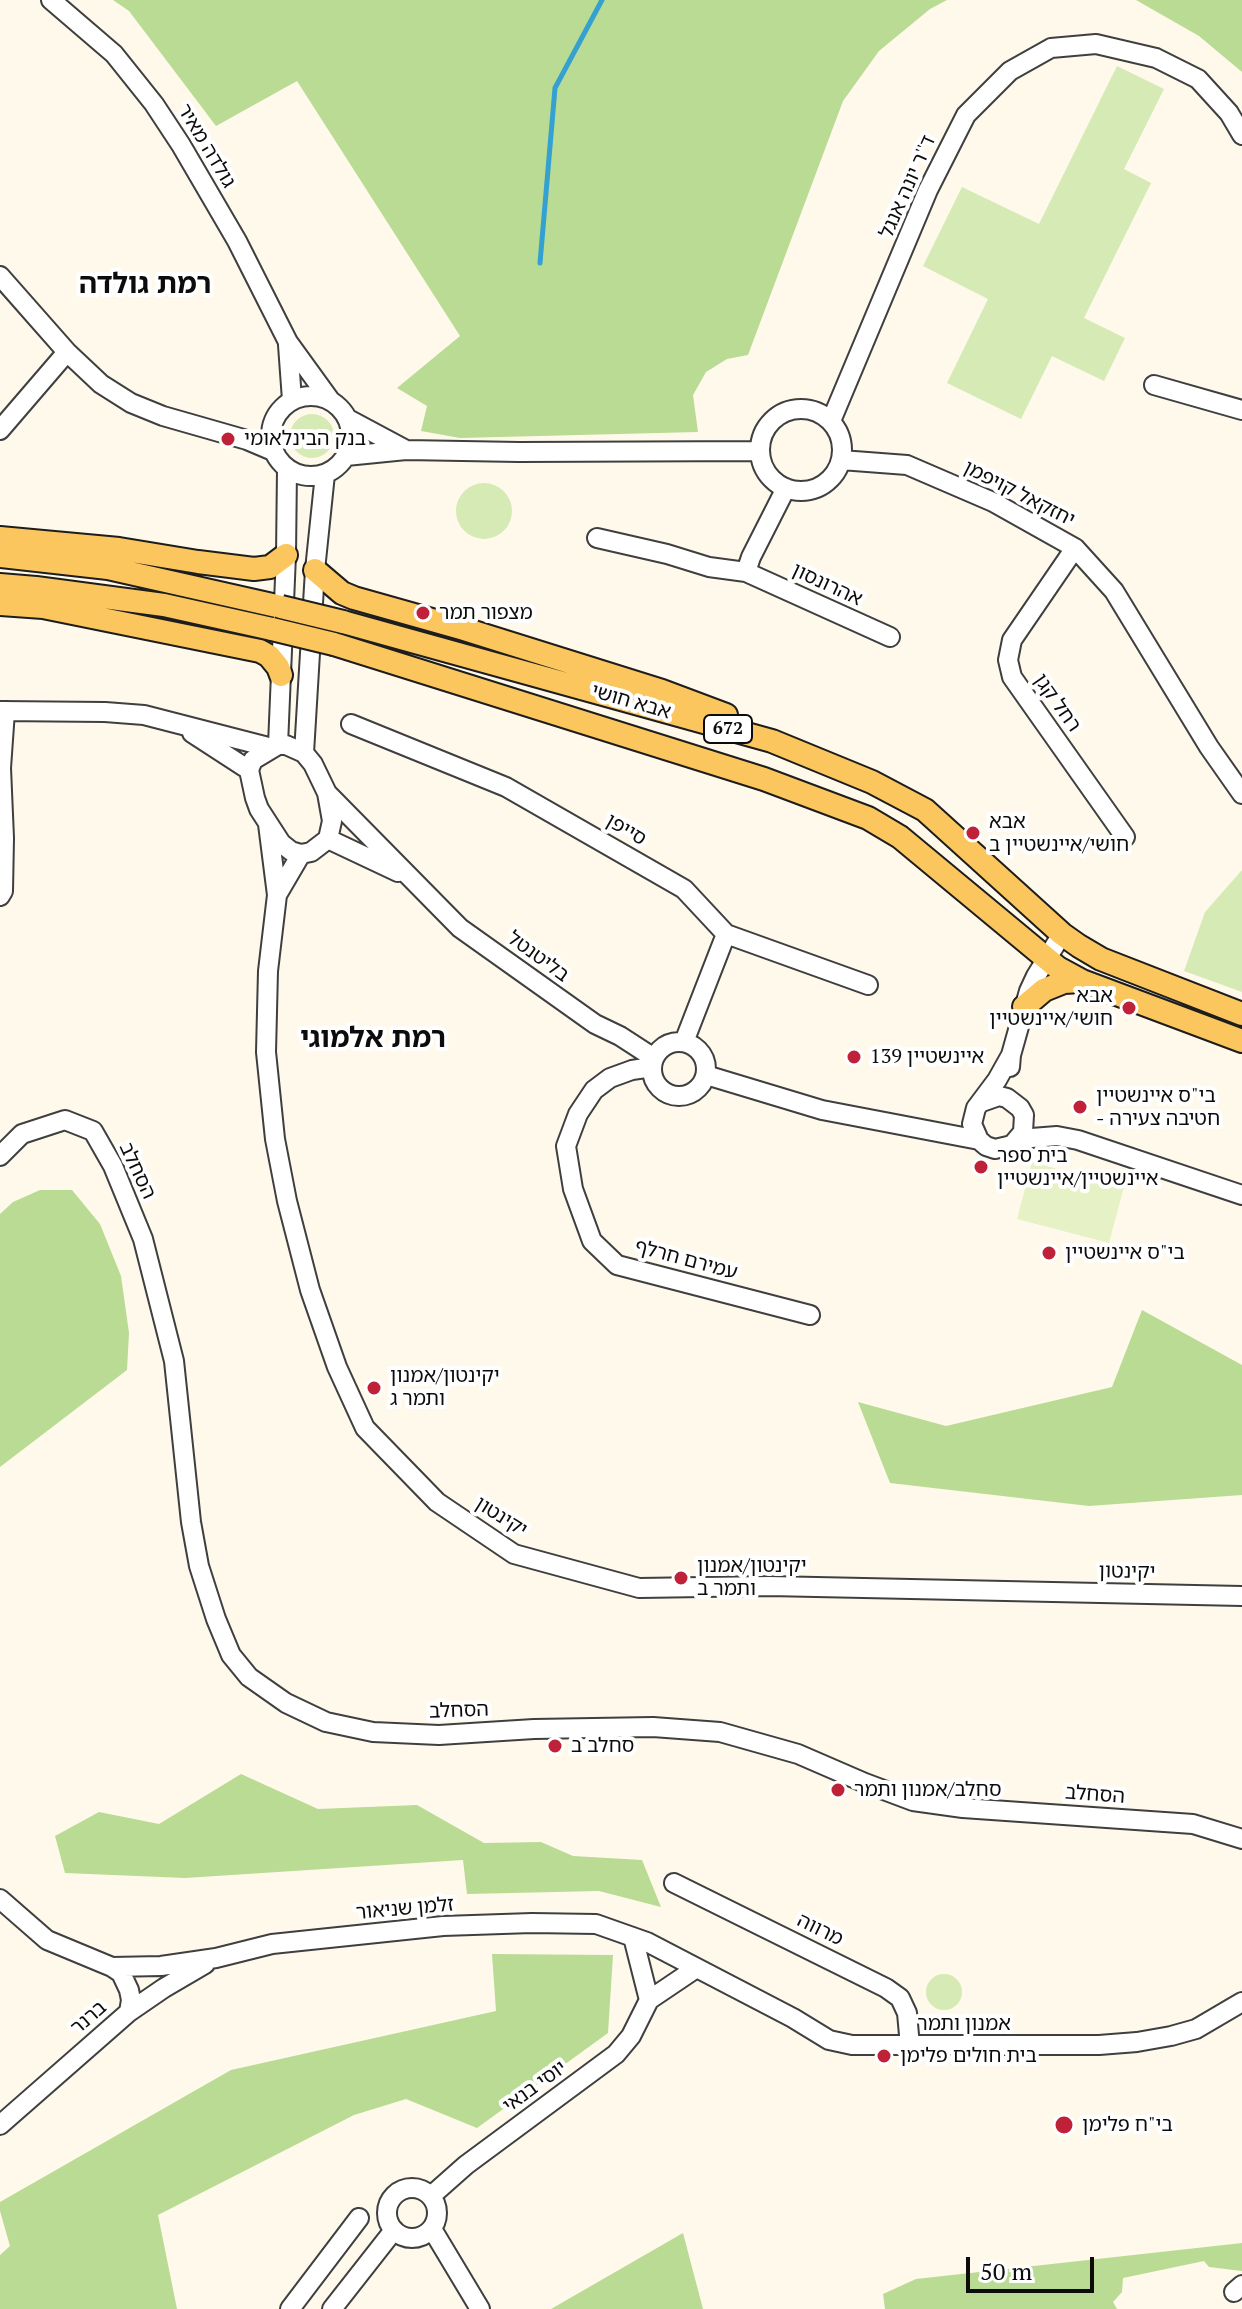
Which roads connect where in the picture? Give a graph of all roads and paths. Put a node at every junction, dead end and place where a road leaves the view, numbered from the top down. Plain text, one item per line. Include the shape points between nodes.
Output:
1 (51, 0) edge
2 (1242, 135) edge
3 (0, 276) edge
4 (288, 342) junction
5 (67, 352) junction
6 (1154, 385) dead end
7 (292, 400) junction
8 (330, 400) junction
9 (1242, 410) edge
10 (348, 419) junction
11 (831, 421) junction
12 (0, 430) edge
13 (273, 432) junction
14 (247, 440) junction
15 (406, 450) junction
16 (273, 451) junction
17 (760, 451) junction
18 (346, 456) junction
19 (841, 460) junction
20 (287, 469) junction
21 (325, 474) junction
22 (786, 488) junction
23 (0, 538) edge
24 (597, 538) dead end
25 (1075, 548) junction
26 (286, 555) junction
27 (0, 556) edge
28 (315, 570) junction
29 (746, 572) junction
30 (0, 585) edge
31 (0, 604) edge
32 (890, 637) dead end
33 (281, 675) junction
34 (3, 711) edge
35 (351, 724) dead end
36 (180, 725) junction
37 (772, 741) junction
38 (275, 746) junction
39 (304, 753) junction
40 (249, 770) junction
41 (327, 793) junction
42 (1242, 794) edge
43 (268, 824) junction
44 (1125, 837) dead end
45 (328, 839) junction
46 (301, 854) junction
47 (408, 876) junction
48 (277, 895) junction
49 (0, 896) edge
50 (726, 934) junction
51 (1062, 934) junction
52 (1046, 959) junction
53 (1082, 981) junction
54 (868, 985) dead end
55 (1024, 1007) junction
56 (1242, 1014) edge
57 (1242, 1041) edge
58 (684, 1042) junction
59 (1011, 1055) junction
60 (653, 1063) junction
61 (706, 1075) junction
62 (1014, 1102) junction
63 (978, 1109) junction
64 (919, 1129) junction
65 (1019, 1139) junction
66 (979, 1140) junction
67 (0, 1156) edge
68 (1242, 1195) edge
69 (810, 1315) dead end
70 (1242, 1596) edge
71 (1242, 1839) edge
72 (674, 1883) dead end
73 (0, 1899) edge
74 (633, 1937) junction
75 (216, 1958) junction
76 (112, 1967) junction
77 (695, 1969) junction
78 (649, 2000) junction
79 (1242, 2002) edge
80 (129, 2012) junction
81 (910, 2046) junction
82 (0, 2125) edge
83 (431, 2196) junction
84 (359, 2218) dead end
85 (432, 2229) junction
86 (394, 2230) junction
87 (290, 2309) edge
88 (332, 2309) edge
89 (480, 2309) edge

1 - 4 street, גולדה מאיר via 114,54 154,104 237,241
2 - 11 street, ד''ר יונה אנגל via 1198,79 1156,58 1096,44 1051,48 1010,71 966,115 928,190
3 - 5 street
4 - 7 street, גולדה מאיר
4 - 8 street, גולדה מאיר
5 - 12 street
5 - 14 street via 131,403
6 - 9 street
7 - 8 street
7 - 13 street via 274,420
8 - 10 street
10 - 15 street
10 - 18 street via 351,444
11 - 17 street via 806,409 779,415 768,424
11 - 19 street via 839,433
13 - 14 street
13 - 16 street
14 - 16 street
15 - 17 street
15 - 18 street
16 - 20 street
17 - 22 street via 767,474
18 - 21 street
19 - 22 street via 826,483 800,491
19 - 25 street, יחזקאל קויפמן via 907,465 993,502
20 - 21 street via 299,475
20 - 26 street
21 - 28 street
22 - 29 street
23 - 26 main road via 254,569 270,567
24 - 29 street, אהרונסון
25 - 42 street, יחזקאל קויפמן via 1114,591
25 - 44 street, רחל קגן via 1012,640 1008,660 1012,677
26 - 33 street
27 - 37 main road, אבא חושי / 672, bridge via 108,568 281,607
28 - 37 main road via 354,598 662,691 735,719
28 - 39 street
29 - 32 street, אהרונסון
30 - 52 main road, אבא חושי / 672, bridge via 164,605 334,644 764,779 868,818 900,837
31 - 33 main road via 43,607 260,651
33 - 38 street
34 - 36 street via 144,715
34 - 49 street
35 - 50 street, סייפן via 506,787 684,889
36 - 38 street
36 - 40 street
37 - 51 main road, אבא חושי / 672 via 925,810
38 - 39 street
38 - 40 street via 253,760
39 - 41 street
40 - 43 street
41 - 45 street via 332,821
41 - 47 street, בליטנטל
43 - 46 street via 281,843
43 - 48 street, יקינטון
45 - 46 street
45 - 47 street, בליטנטל
46 - 48 street, יקינטון
47 - 60 street, בליטנטל via 460,928
48 - 70 street, יקינטון via 266,1052 275,1139 306,1275 337,1367 365,1428 437,1502 514,1554 639,1588
50 - 54 street, סייפן
50 - 58 street
51 - 52 street
51 - 56 main road, אבא חושי / 672 via 1101,959
52 - 53 main road, אבא חושי / 672
52 - 55 street
53 - 55 main road via 1044,990
53 - 57 main road, אבא חושי / 672
55 - 59 street
58 - 60 street via 666,1045
58 - 61 street via 700,1050
59 - 62 street
59 - 63 street
60 - 61 street via 657,1084 671,1095 689,1095
60 - 69 street, עמירם חרלף via 610,1078 594,1090 566,1146 573,1189 592,1241 617,1265
61 - 64 street via 822,1110
62 - 63 street via 999,1096
62 - 65 street via 1024,1115
63 - 64 street via 937,1128
63 - 66 street via 972,1124
64 - 66 street
65 - 66 street via 995,1149
65 - 68 street via 1078,1140
67 - 71 street, הסחלב via 22,1134 65,1120 93,1131 113,1166 143,1239 174,1361 191,1522 216,1619 231,1655 249,1677 286,1703 326,1722 373,1732 439,1735 653,1727 720,1732 798,1754 913,1801 1193,1824
72 - 81 street, מרווה via 886,1988 900,1998 907,2013
73 - 76 street, זלמן שניאור via 47,1940
74 - 75 street, זלמן שניאור via 596,1924 443,1926 272,1944
74 - 77 street, זלמן שניאור
74 - 78 street
75 - 76 street, זלמן שניאור
75 - 80 street, ברנר
76 - 80 street via 126,1981
77 - 78 street, יוסי בנאי
77 - 81 street, אמנון ותמר via 829,2040
78 - 83 street, יוסי בנאי via 616,2054
79 - 81 street, אמנון ותמר via 1196,2029 1137,2042
80 - 82 street, ברנר
83 - 85 street via 438,2216
83 - 86 street via 417,2188 395,2194 387,2208
84 - 87 street
85 - 86 street via 409,2238
85 - 89 street
86 - 88 street

